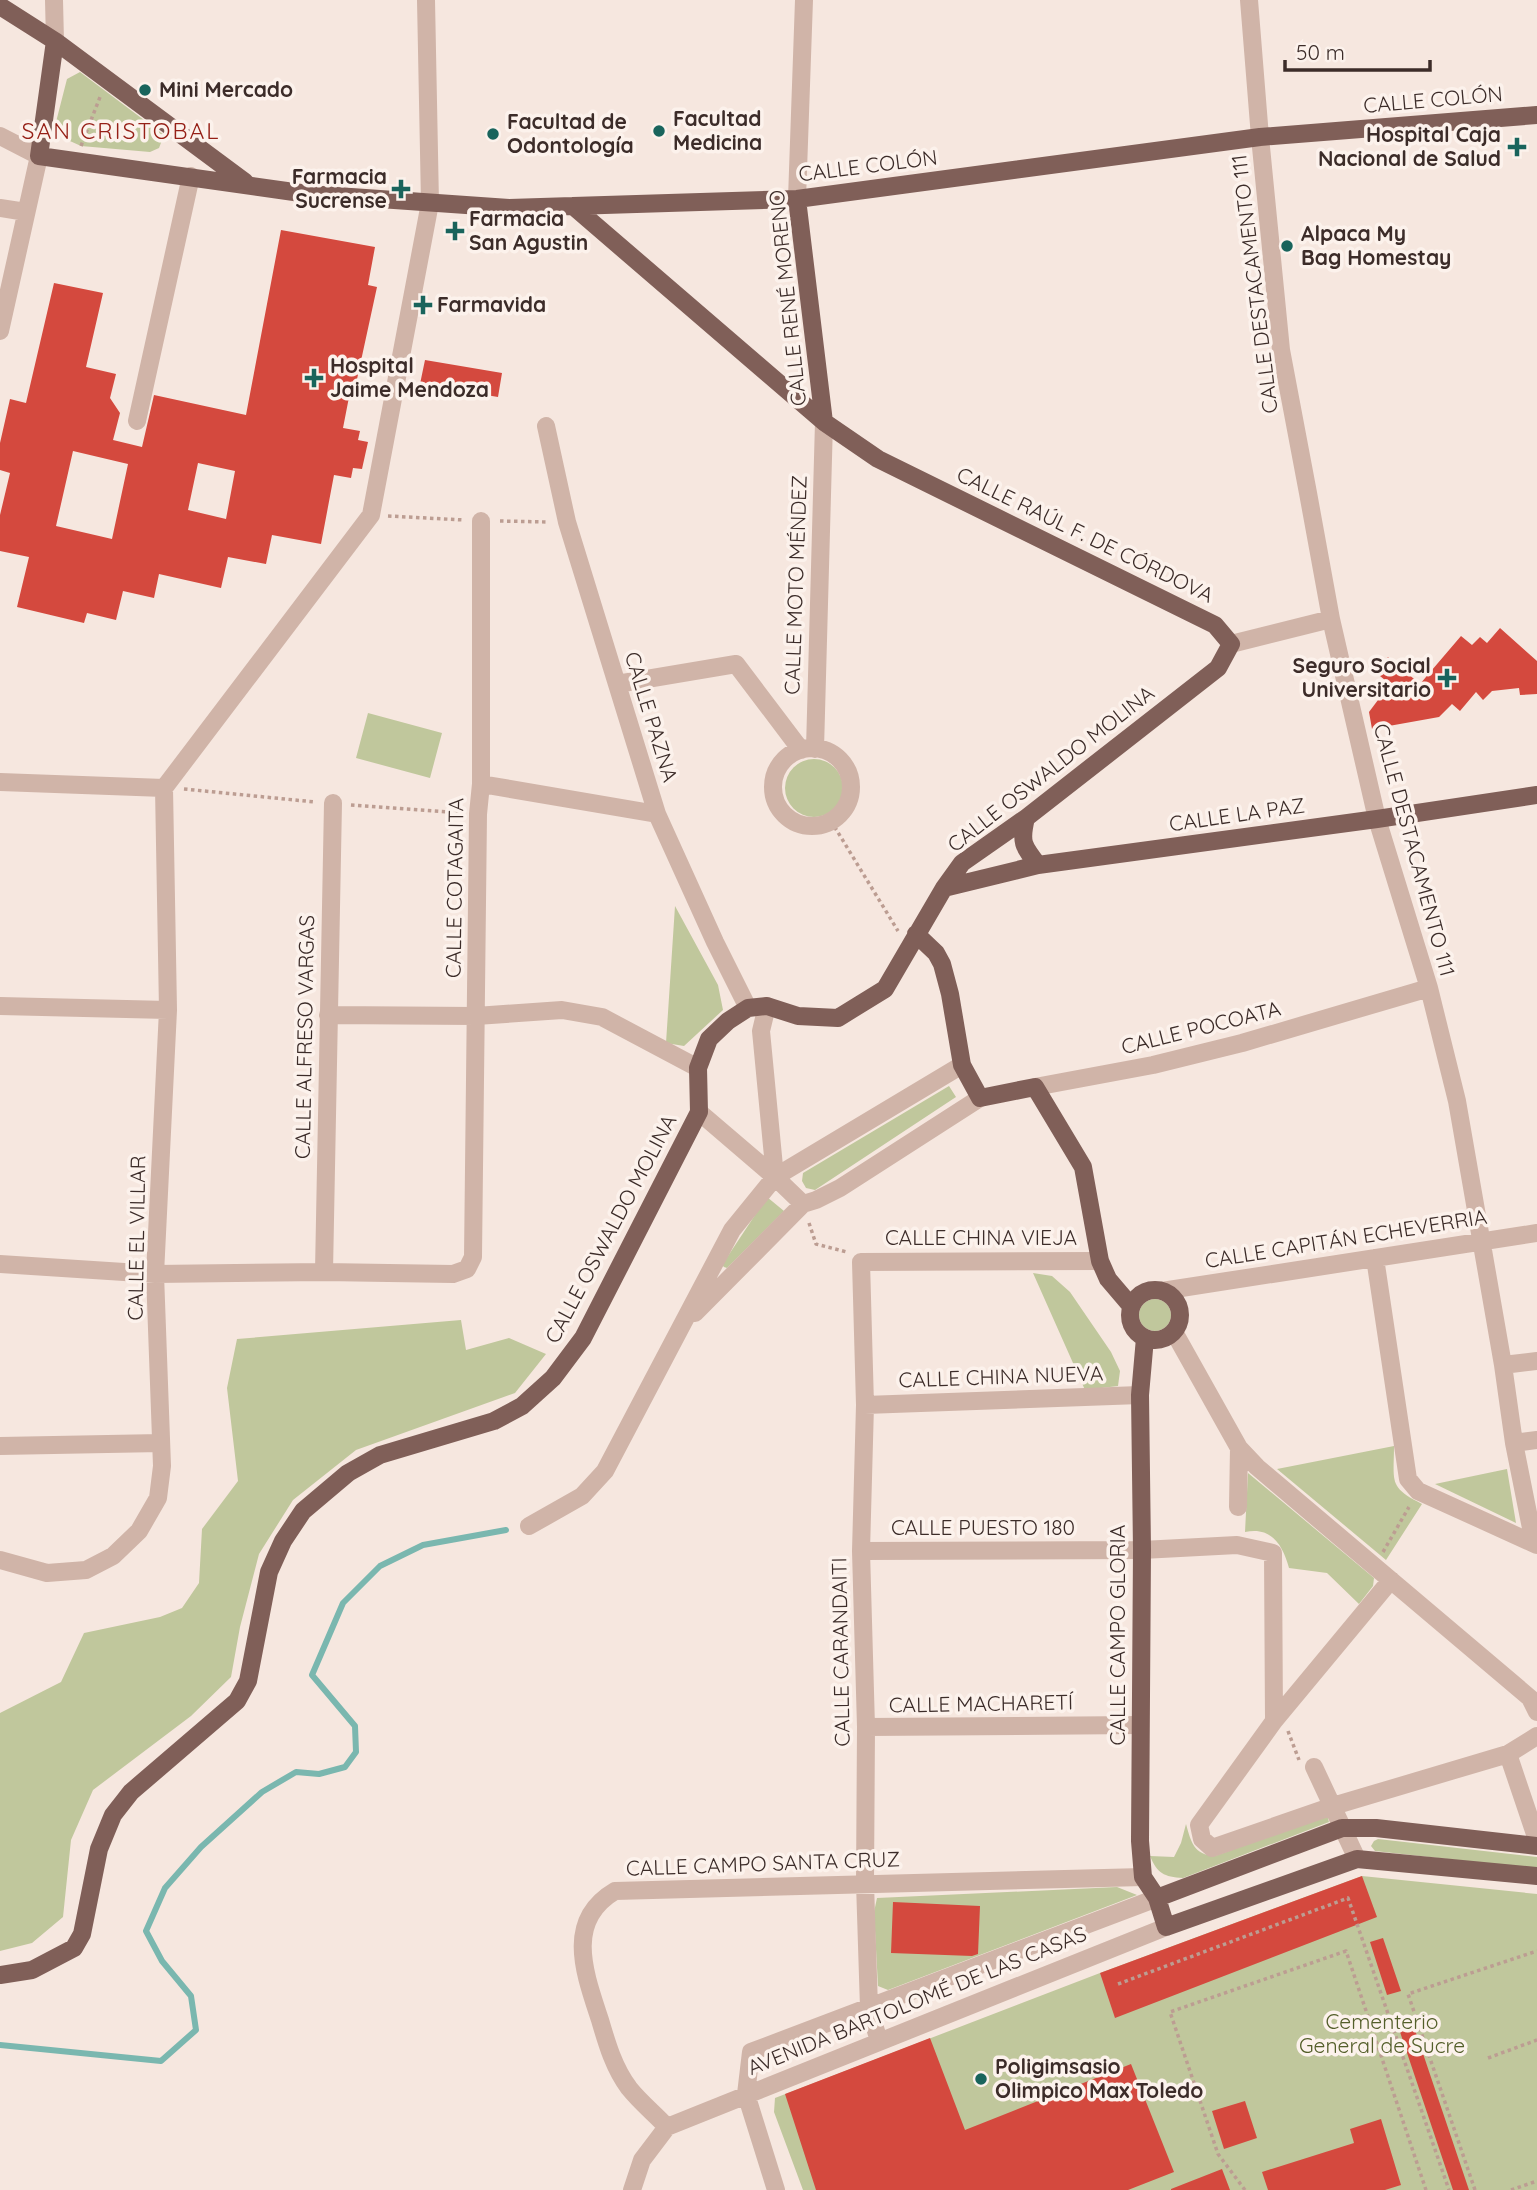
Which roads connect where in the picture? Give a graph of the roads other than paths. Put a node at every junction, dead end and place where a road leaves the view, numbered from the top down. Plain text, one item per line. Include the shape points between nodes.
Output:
1 (54, 0) edge
2 (426, 0) edge
3 (804, 0) edge
4 (1249, 0) edge
5 (0, 5) edge
6 (55, 41) junction
7 (1537, 115) edge
8 (0, 136) edge
9 (1260, 137) junction
10 (39, 156) junction
11 (191, 176) junction
12 (248, 184) junction
13 (797, 199) junction
14 (430, 203) junction
15 (573, 206) junction
16 (0, 208) edge
17 (26, 212) junction
18 (7, 261) edge
19 (0, 331) edge
20 (138, 421) dead end
21 (824, 422) junction
22 (546, 426) dead end
23 (481, 521) dead end
24 (1331, 619) junction
25 (1231, 644) junction
26 (617, 684) junction
27 (808, 749) junction
28 (0, 782) edge
29 (481, 784) junction
30 (164, 788) junction
31 (1537, 795) edge
32 (333, 803) dead end
33 (657, 814) junction
34 (1026, 818) junction
35 (1377, 820) junction
36 (1038, 865) junction
37 (944, 888) junction
38 (912, 940) junction
39 (1429, 988) junction
40 (0, 1006) edge
41 (767, 1006) junction
42 (748, 1008) junction
43 (168, 1010) junction
44 (328, 1015) junction
45 (476, 1016) junction
46 (962, 1065) junction
47 (698, 1068) junction
48 (1035, 1087) junction
49 (980, 1098) junction
50 (699, 1112) junction
51 (775, 1177) junction
52 (803, 1204) junction
53 (1537, 1233) edge
54 (1481, 1242) junction
55 (1375, 1258) junction
56 (1100, 1261) junction
57 (861, 1262) joint
58 (0, 1264) edge
59 (324, 1272) junction
60 (155, 1274) junction
61 (1162, 1291) junction
62 (1131, 1306) junction
63 (680, 1328) junction
64 (1174, 1332) junction
65 (1145, 1338) junction
66 (1537, 1361) edge
67 (1503, 1365) junction
68 (1140, 1395) junction
69 (864, 1405) junction
70 (1537, 1440) edge
71 (161, 1443) junction
72 (1514, 1443) junction
73 (0, 1446) edge
74 (1238, 1448) junction
75 (1238, 1507) dead end
76 (528, 1526) dead end
77 (1536, 1544) edge
78 (1142, 1550) junction
79 (861, 1551) junction
80 (0, 1560) edge
81 (1391, 1580) junction
82 (1537, 1712) edge
83 (1274, 1721) junction
84 (1139, 1725) junction
85 (866, 1727) junction
86 (1537, 1737) edge
87 (1508, 1754) junction
88 (1314, 1767) road end
89 (1333, 1806) junction
90 (1342, 1828) junction
91 (1537, 1843) edge
92 (1357, 1859) junction
93 (1143, 1877) junction
94 (1537, 1877) edge
95 (864, 1883) junction
96 (1157, 1898) junction
97 (1166, 1927) junction
98 (0, 1975) edge
99 (869, 2008) junction
100 (879, 2040) junction
101 (746, 2094) junction
102 (667, 2127) junction
103 (632, 2190) edge
104 (776, 2190) edge

1 - 6 street
2 - 14 street
3 - 13 street, CALLE RENÉ MORENO
4 - 9 street, CALLE DESTACAMENTO 111
5 - 6 main road
6 - 10 main road
6 - 12 main road
7 - 9 main road, CALLE COLÓN
8 - 10 street, CALLE COLÓN
9 - 13 main road, CALLE COLÓN
9 - 24 street, CALLE DESTACAMENTO 111 via 1281,350
10 - 11 main road, CALLE COLÓN
10 - 17 street
11 - 12 main road, CALLE COLÓN
11 - 20 street
12 - 14 main road, CALLE COLÓN via 308,194
13 - 15 main road, CALLE COLÓN
13 - 21 main road, CALLE RENÉ MORENO
14 - 15 main road, CALLE COLÓN
14 - 30 street via 371,515
15 - 21 main road, CALLE RAÚL F. DE CÓRDOVA
16 - 17 street
17 - 18 street
18 - 19 street
21 - 25 main road, CALLE RAÚL F. DE CÓRDOVA via 878,459 1215,625
21 - 27 street, CALLE MOTO MÉNDEZ
22 - 26 street, CALLE PAZNA via 568,522
23 - 29 street, CALLE COTAGAITA
24 - 25 street
24 - 35 street, CALLE DESTACAMENTO 111
25 - 34 main road, CALLE OSWALDO MOLINA via 1218,668
26 - 27 street via 736,664
26 - 33 street, CALLE PAZNA
27 - 27 street via 837,758 849,779 850,791 841,813 819,826 793,822 776,803 773,790 780,765
28 - 30 street
29 - 33 street
29 - 45 street, CALLE COTAGAITA
30 - 43 street, CALLE EL VILLAR
31 - 35 main road, CALLE LA PAZ
32 - 44 street, CALLE ALFRESO VARGAS
33 - 42 street, CALLE PAZNA
34 - 36 main road via 1021,836
34 - 37 main road, CALLE OSWALDO MOLINA via 962,863
35 - 36 main road, CALLE LA PAZ
35 - 39 street, CALLE DESTACAMENTO 111
36 - 37 main road, CALLE LA PAZ
37 - 38 main road, CALLE OSWALDO MOLINA
38 - 41 main road, CALLE OSWALDO MOLINA via 885,989 838,1018 797,1016
38 - 46 main road via 936,953 942,964
39 - 48 street, CALLE POCOATA via 1242,1044
39 - 54 street, CALLE DESTACAMENTO 111 via 1457,1101
40 - 43 street
41 - 42 main road, CALLE OSWALDO MOLINA
41 - 51 street via 761,1031
42 - 47 main road, CALLE OSWALDO MOLINA via 709,1039
43 - 60 street, CALLE EL VILLAR
44 - 45 street
44 - 59 street, CALLE ALFRESO VARGAS
45 - 47 street via 562,1010 602,1017
45 - 59 street, CALLE COTAGAITA via 473,1257 467,1269 453,1275
46 - 49 main road
46 - 51 street
47 - 50 main road, CALLE OSWALDO MOLINA
48 - 49 main road, CALLE POCOATA
48 - 56 main road via 1083,1167
49 - 52 street via 840,1188
50 - 51 street
50 - 98 main road, CALLE OSWALDO MOLINA via 583,1338 553,1378 522,1406 494,1421 380,1455 348,1473 303,1511 269,1572 248,1681 237,1701 131,1792 113,1815 99,1849 82,1934 74,1948 32,1970
51 - 52 street
51 - 63 street via 732,1230
52 - 63 street
53 - 54 street, CALLE CAPITÁN ECHEVERRIA
54 - 55 street, CALLE CAPITÁN ECHEVERRIA
54 - 67 street, CALLE DESTACAMENTO 111
55 - 61 street, CALLE CAPITÁN ECHEVERRIA
55 - 77 street via 1408,1479 1418,1491
56 - 57 street, CALLE CHINA VIEJA
56 - 62 main road via 1108,1279
57 - 69 street, CALLE CARANDAITI
58 - 60 street
59 - 60 street
60 - 71 street, CALLE EL VILLAR
61 - 62 main road via 1146,1292
61 - 64 main road via 1176,1300 1179,1308
62 - 65 main road via 1133,1327
63 - 76 street via 605,1471 582,1496
64 - 65 main road via 1160,1339
64 - 74 street
65 - 68 main road, CALLE CAMPO GLORIA
66 - 67 street
67 - 72 street, CALLE DESTACAMENTO 111
68 - 69 street, CALLE CHINA NUEVA
68 - 78 main road, CALLE CAMPO GLORIA
69 - 79 street, CALLE CARANDAITI
70 - 72 street
71 - 73 street
71 - 80 street, CALLE EL VILLAR via 158,1498 139,1531 113,1556 86,1570 47,1573
72 - 77 street, CALLE DESTACAMENTO 111
74 - 75 street
74 - 81 street
78 - 79 street, CALLE PUESTO 180
78 - 83 street, CALLE PUESTO 180 via 1237,1545 1273,1553
78 - 84 main road, CALLE CAMPO GLORIA
79 - 85 street, CALLE CARANDAITI
81 - 82 street via 1530,1699
81 - 83 street
83 - 89 street via 1199,1825 1202,1839 1212,1847
84 - 85 street, CALLE MACHARETÍ
84 - 93 main road, CALLE CAMPO GLORIA
85 - 95 street, CALLE CARANDAITI
86 - 87 street
87 - 89 street
87 - 91 street
88 - 89 street
89 - 90 street
90 - 91 main road, AVENIDA BARTOLOMÉ DE LAS CASAS
90 - 92 street
90 - 96 main road, AVENIDA BARTOLOMÉ DE LAS CASAS
92 - 94 main road, AVENIDA BARTOLOMÉ DE LAS CASAS
92 - 97 main road, AVENIDA BARTOLOMÉ DE LAS CASAS
93 - 95 street, CALLE CAMPO SANTA CRUZ
93 - 96 main road, CALLE CAMPO GLORIA
95 - 99 street, CALLE CARANDAITI
95 - 102 street, CALLE CAMPO SANTA CRUZ via 615,1891 602,1899 590,1914 582,1966 611,2057 629,2088
96 - 97 main road, CALLE CAMPO GLORIA
96 - 99 street, AVENIDA BARTOLOMÉ DE LAS CASAS
97 - 100 street, AVENIDA BARTOLOMÉ DE LAS CASAS
99 - 100 street, CALLE CARANDAITI
99 - 101 street, AVENIDA BARTOLOMÉ DE LAS CASAS via 751,2052
100 - 101 street, AVENIDA BARTOLOMÉ DE LAS CASAS
101 - 102 street
101 - 104 street
102 - 103 street via 642,2160

